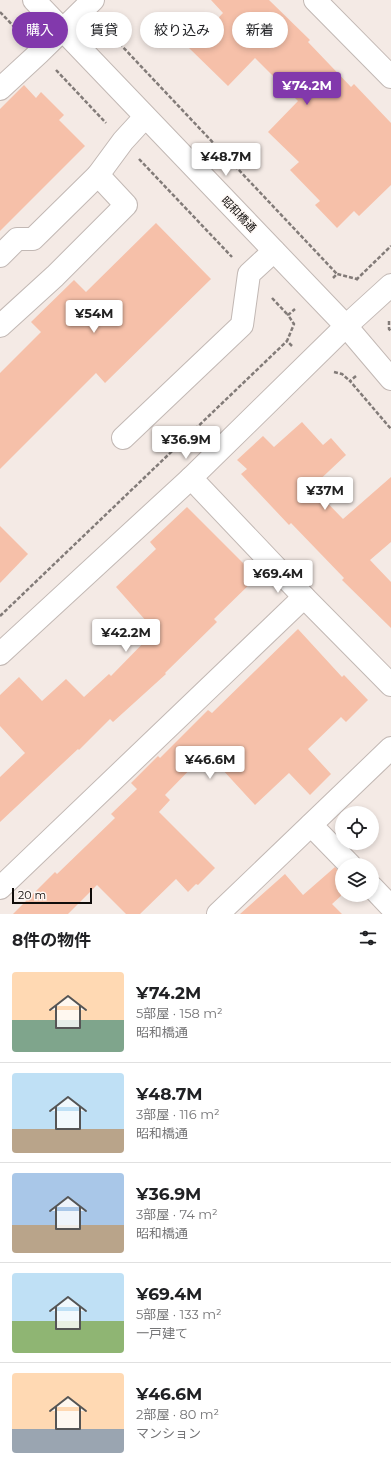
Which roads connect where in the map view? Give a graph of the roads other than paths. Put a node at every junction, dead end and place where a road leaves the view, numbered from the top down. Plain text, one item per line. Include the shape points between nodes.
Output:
1 (34, 0) edge
2 (315, 0) edge
3 (90, 4) edge
4 (46, 12) edge
5 (68, 25) edge
6 (68, 35) edge
7 (46, 48) edge
8 (391, 77) edge
9 (0, 89) edge
10 (145, 117) junction
11 (98, 175) junction
12 (274, 251) junction
13 (0, 256) edge
14 (391, 285) edge
15 (0, 326) edge
16 (346, 326) junction
17 (391, 380) edge
18 (123, 438) dead end
19 (191, 478) junction
20 (304, 597) junction
21 (1, 651) edge
22 (391, 685) edge
23 (391, 748) edge
24 (311, 825) junction
25 (343, 858) edge
26 (0, 888) edge
27 (379, 894) edge
28 (391, 907) edge
29 (218, 914) edge

1 - 4 street, 昭和橋通
2 - 8 street
3 - 5 street
6 - 10 street, 昭和橋通
7 - 9 street
10 - 11 street
10 - 12 street, 昭和橋通
11 - 13 street via 33,239 17,239
11 - 15 street via 126,205 55,276
12 - 16 street, 昭和橋通
12 - 18 street via 249,274 242,325
14 - 16 street
16 - 17 street, 昭和橋通
16 - 19 street
19 - 20 street
19 - 21 street
20 - 22 street
20 - 26 street
23 - 24 street
24 - 25 street
24 - 29 street
27 - 28 street

